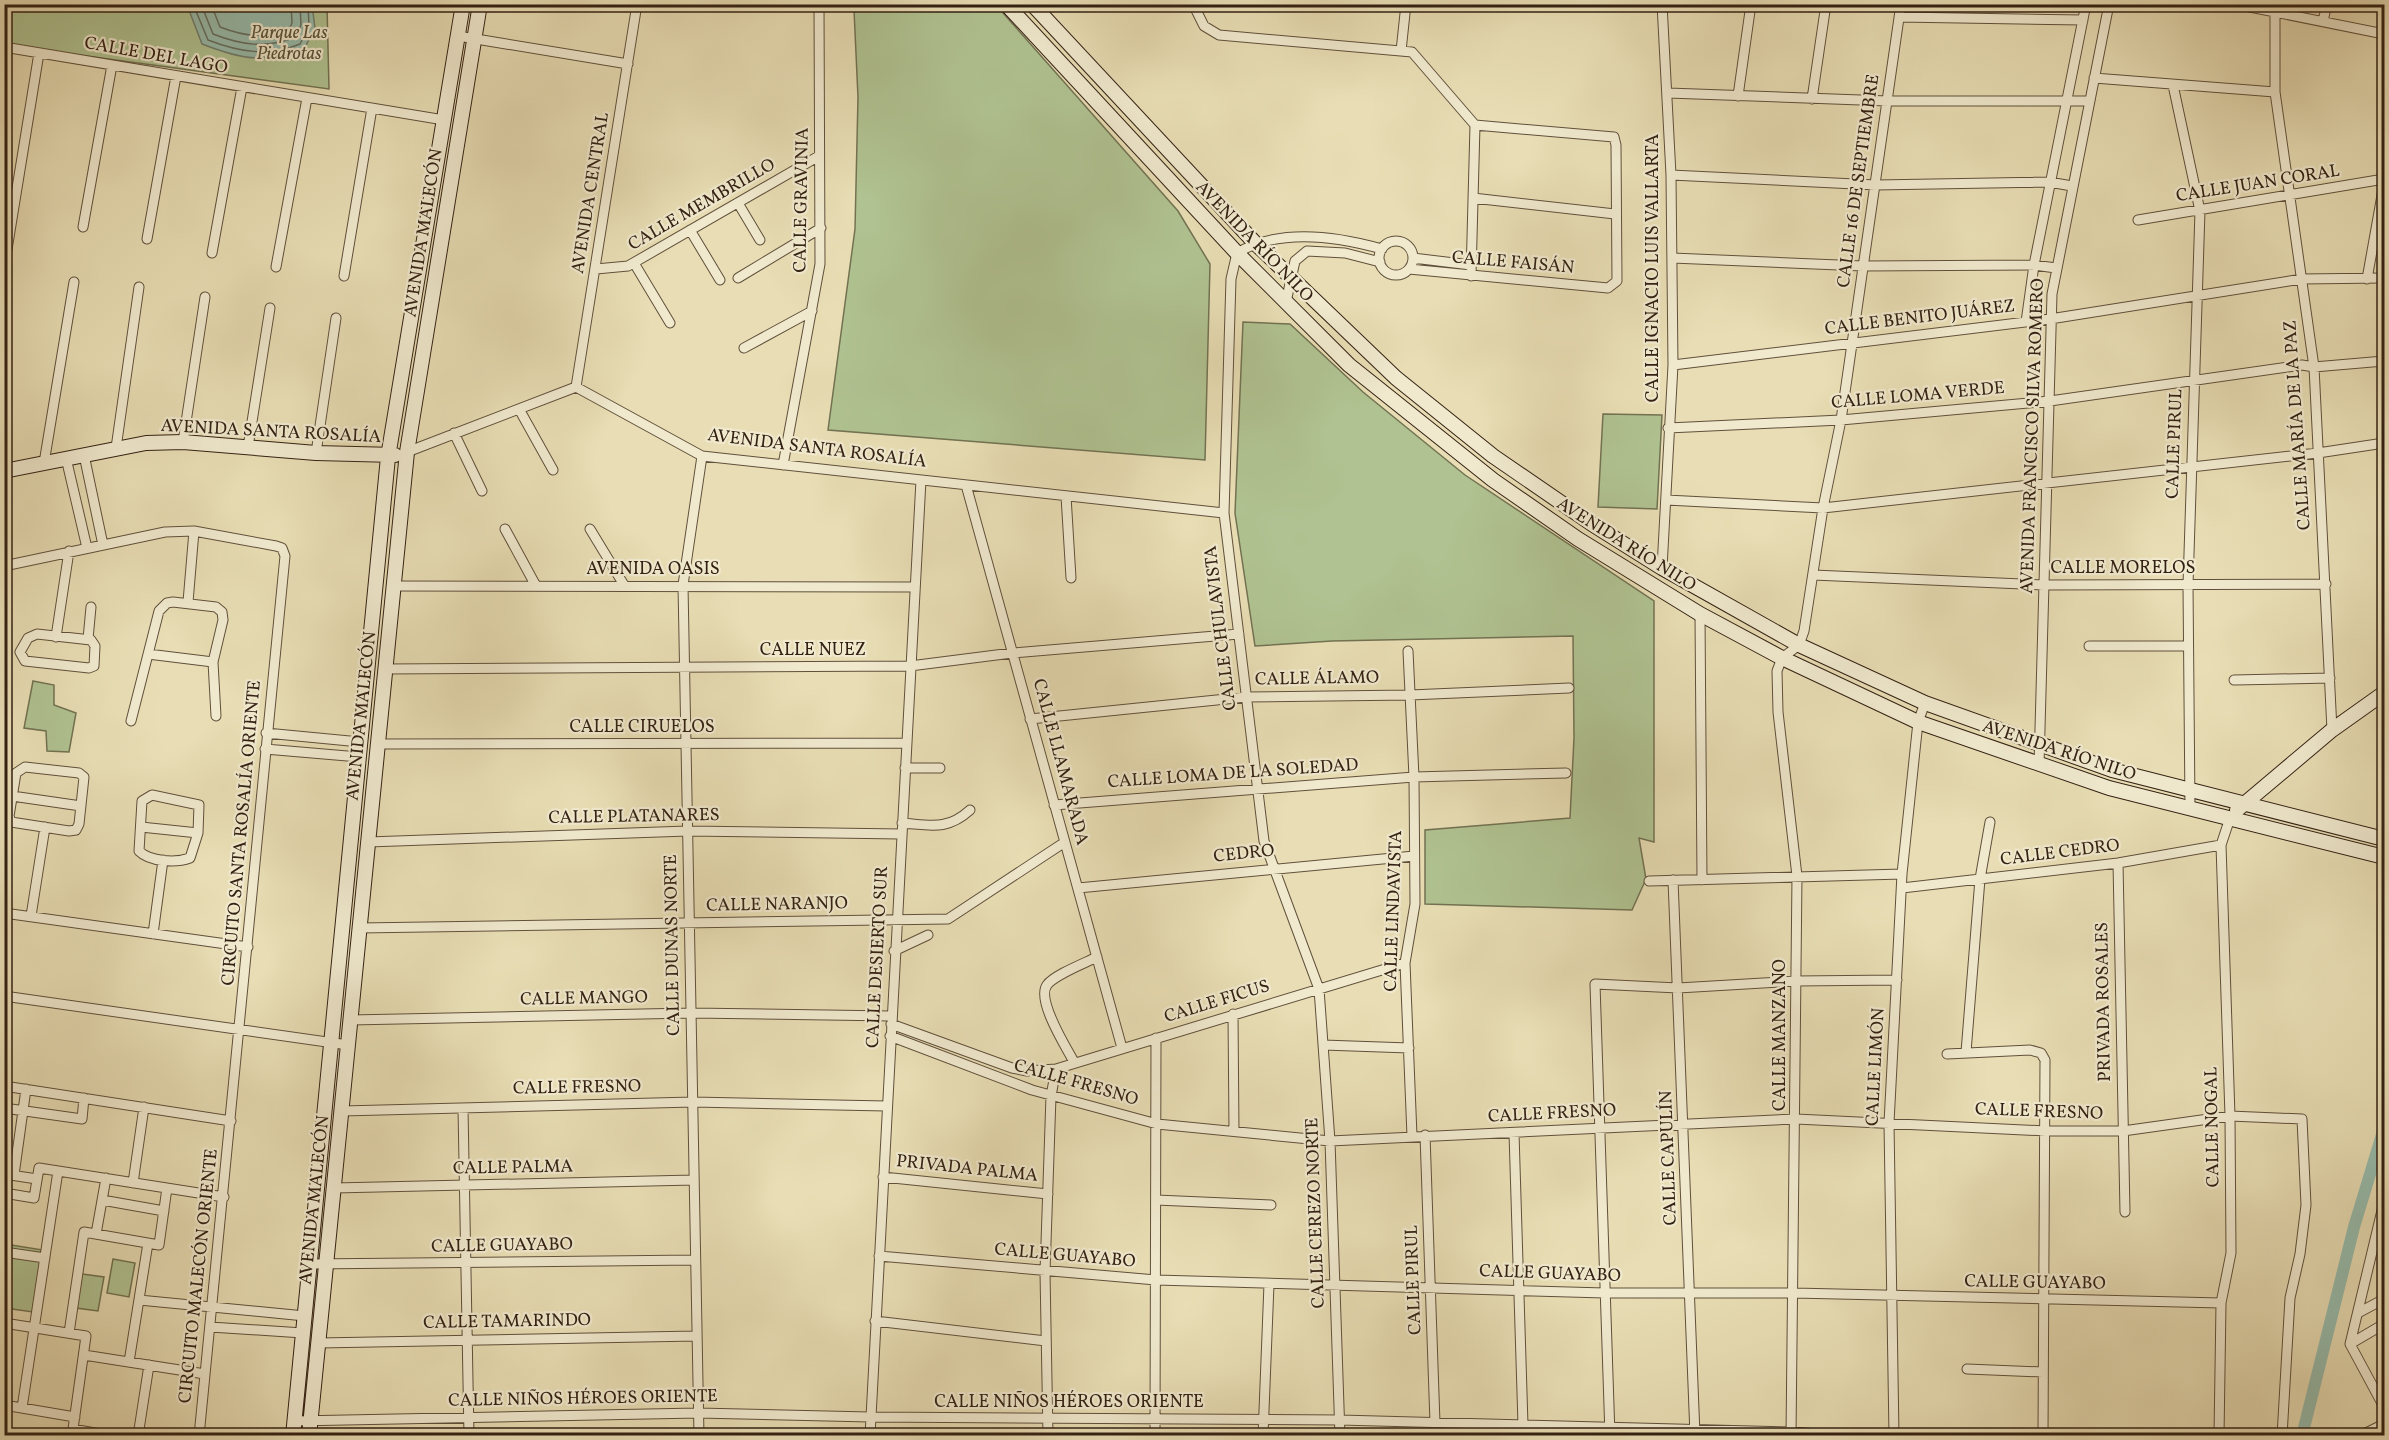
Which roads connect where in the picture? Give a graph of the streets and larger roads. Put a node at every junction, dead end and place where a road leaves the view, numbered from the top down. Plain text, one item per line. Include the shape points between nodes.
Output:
1 (463, 4) edge
2 (480, 4) edge
3 (637, 4) edge
4 (819, 4) edge
5 (1006, 4) edge
6 (1032, 4) edge
7 (1193, 4) edge
8 (1406, 4) edge
9 (1662, 4) edge
10 (1751, 4) edge
11 (1826, 4) edge
12 (1901, 4) edge
13 (2086, 4) edge
14 (2109, 4) edge
15 (2235, 4) edge
16 (2327, 4) edge
17 (2259, 7) edge
18 (2275, 12) junction
19 (1899, 17) junction
20 (2083, 20) junction
21 (2322, 21) junction
22 (2385, 34) edge
23 (458, 36) junction
24 (475, 39) junction
25 (4, 47) edge
26 (1401, 51) junction
27 (39, 52) junction
28 (627, 64) junction
29 (112, 65) junction
30 (176, 76) junction
31 (2094, 78) junction
32 (2173, 84) junction
33 (242, 87) junction
34 (2275, 92) junction
35 (1668, 93) junction
36 (1738, 96) junction
37 (307, 98) junction
38 (1812, 99) junction
39 (2068, 100) junction
40 (1888, 101) junction
41 (2090, 101) junction
42 (372, 108) junction
43 (444, 120) junction
44 (1475, 124) junction
45 (819, 156) junction
46 (1671, 175) junction
47 (2385, 179) edge
48 (2049, 182) junction
49 (2385, 184) edge
50 (1876, 185) junction
51 (2072, 186) junction
52 (2290, 195) junction
53 (1473, 198) junction
54 (738, 203) junction
55 (2200, 211) junction
56 (1616, 214) junction
57 (2138, 219) dead end
58 (83, 227) dead end
59 (821, 228) junction
60 (690, 230) junction
61 (1281, 238) junction
62 (147, 239) dead end
63 (760, 240) dead end
64 (1256, 243) junction
65 (1382, 249) junction
66 (212, 253) dead end
67 (1237, 253) junction
68 (1298, 257) junction
69 (1413, 258) junction
70 (1672, 258) junction
71 (1380, 262) junction
72 (634, 263) junction
73 (1471, 265) junction
74 (2034, 265) junction
75 (1863, 266) junction
76 (276, 267) dead end
77 (4, 268) edge
78 (2056, 268) junction
79 (596, 269) junction
80 (1409, 269) junction
81 (344, 276) dead end
82 (1471, 276) junction
83 (738, 278) dead end
84 (2385, 278) edge
85 (2302, 279) junction
86 (2367, 279) junction
87 (720, 280) dead end
88 (1291, 280) junction
89 (74, 282) dead end
90 (140, 287) dead end
91 (2197, 294) junction
92 (205, 297) dead end
93 (1286, 302) junction
94 (270, 308) dead end
95 (812, 310) junction
96 (336, 318) dead end
97 (2050, 319) junction
98 (670, 322) dead end
99 (2026, 322) junction
100 (1852, 343) junction
101 (744, 348) dead end
102 (2385, 361) edge
103 (1673, 365) junction
104 (2314, 367) junction
105 (2194, 380) junction
106 (576, 387) junction
107 (2050, 401) junction
108 (519, 409) junction
109 (1841, 420) junction
110 (1668, 428) junction
111 (454, 433) junction
112 (183, 442) junction
113 (2385, 443) edge
114 (248, 447) junction
115 (117, 448) junction
116 (406, 452) junction
117 (316, 453) junction
118 (2319, 453) junction
119 (84, 455) junction
120 (702, 456) junction
121 (1493, 456) junction
122 (388, 457) junction
123 (66, 458) junction
124 (44, 463) junction
125 (783, 465) junction
126 (2191, 467) junction
127 (553, 470) dead end
128 (1482, 470) junction
129 (4, 471) edge
130 (921, 480) junction
131 (2047, 482) junction
132 (966, 485) junction
133 (482, 491) dead end
134 (1066, 496) junction
135 (1666, 500) junction
136 (1823, 508) junction
137 (1224, 513) junction
138 (505, 529) dead end
139 (590, 529) dead end
140 (194, 531) junction
141 (103, 545) junction
142 (87, 548) junction
143 (69, 551) junction
144 (4, 566) edge
145 (1662, 568) junction
146 (1813, 575) junction
147 (1071, 578) dead end
148 (2326, 584) junction
149 (624, 585) junction
150 (683, 585) junction
151 (2044, 585) junction
152 (2188, 585) junction
153 (393, 586) junction
154 (536, 586) junction
155 (914, 587) junction
156 (188, 602) junction
157 (91, 607) dead end
158 (1700, 614) junction
159 (1239, 634) junction
160 (56, 637) junction
161 (88, 639) junction
162 (1799, 645) junction
163 (2089, 646) dead end
164 (2188, 646) junction
165 (1408, 651) dead end
166 (1012, 653) junction
167 (148, 654) junction
168 (1782, 658) junction
169 (213, 662) junction
170 (910, 666) junction
171 (685, 668) junction
172 (385, 669) junction
173 (2330, 678) junction
174 (2234, 680) dead end
175 (1569, 688) dead end
176 (2385, 693) edge
177 (1410, 694) junction
178 (1246, 697) junction
179 (1925, 703) junction
180 (216, 716) dead end
181 (1030, 719) junction
182 (131, 721) dead end
183 (1918, 722) junction
184 (2332, 730) junction
185 (266, 734) junction
186 (360, 742) junction
187 (906, 743) junction
188 (378, 744) junction
189 (686, 744) junction
190 (2039, 745) junction
191 (265, 749) junction
192 (359, 758) junction
193 (2039, 765) junction
194 (904, 768) junction
195 (940, 768) dead end
196 (1566, 773) dead end
197 (1414, 777) junction
198 (1257, 789) junction
199 (2191, 790) junction
200 (12, 796) junction
201 (1054, 805) junction
202 (2241, 805) junction
203 (81, 806) junction
204 (2190, 808) junction
205 (970, 810) dead end
206 (2230, 818) junction
207 (1990, 822) dead end
208 (45, 827) junction
209 (141, 827) junction
210 (901, 828) junction
211 (688, 831) junction
212 (198, 833) junction
213 (2385, 839) edge
214 (368, 842) junction
215 (1065, 842) junction
216 (2221, 845) junction
217 (1414, 856) junction
218 (2385, 857) edge
219 (163, 860) junction
220 (2118, 863) junction
221 (1274, 868) junction
222 (1902, 874) junction
223 (1797, 876) junction
224 (1980, 879) junction
225 (1673, 880) junction
226 (1702, 880) junction
227 (1649, 881) dead end
228 (1078, 888) junction
229 (1902, 888) junction
230 (4, 913) edge
231 (31, 916) junction
232 (896, 920) junction
233 (689, 922) junction
234 (359, 928) junction
235 (153, 934) junction
236 (928, 935) dead end
237 (248, 947) junction
238 (894, 951) junction
239 (1097, 957) junction
240 (1406, 963) junction
241 (1897, 980) junction
242 (1796, 981) junction
243 (1678, 988) junction
244 (1319, 989) junction
245 (4, 996) edge
246 (691, 1013) junction
247 (1233, 1014) junction
248 (350, 1020) junction
249 (891, 1020) junction
250 (240, 1031) junction
251 (890, 1036) junction
252 (1156, 1038) junction
253 (330, 1043) junction
254 (1323, 1045) junction
255 (348, 1046) junction
256 (1122, 1048) junction
257 (1408, 1048) junction
258 (1966, 1052) junction
259 (1947, 1054) dead end
260 (1074, 1062) junction
261 (1056, 1069) junction
262 (1037, 1071) joint
263 (4, 1086) edge
264 (26, 1089) junction
265 (1051, 1096) junction
266 (84, 1098) junction
267 (693, 1102) junction
268 (886, 1106) junction
269 (144, 1107) junction
270 (4, 1108) edge
271 (463, 1108) junction
272 (23, 1111) junction
273 (342, 1111) junction
274 (2230, 1116) junction
275 (1796, 1119) junction
276 (231, 1120) junction
277 (1889, 1123) junction
278 (1157, 1124) junction
279 (1685, 1125) junction
280 (1598, 1127) junction
281 (1234, 1131) junction
282 (2046, 1131) junction
283 (2123, 1131) junction
284 (1514, 1133) junction
285 (1425, 1135) junction
286 (1412, 1136) junction
287 (1330, 1141) junction
288 (58, 1171) junction
289 (9, 1174) edge
290 (106, 1178) junction
291 (883, 1178) junction
292 (37, 1179) junction
293 (694, 1180) junction
294 (133, 1182) junction
295 (464, 1185) junction
296 (167, 1188) junction
297 (334, 1188) junction
298 (4, 1193) edge
299 (1048, 1194) junction
300 (224, 1197) junction
301 (102, 1200) junction
302 (1156, 1200) junction
303 (2385, 1202) edge
304 (1271, 1205) dead end
305 (164, 1211) junction
306 (2125, 1212) dead end
307 (2381, 1226) edge
308 (96, 1234) junction
309 (148, 1243) junction
310 (4, 1252) edge
311 (879, 1256) junction
312 (45, 1258) junction
313 (695, 1260) junction
314 (466, 1263) junction
315 (310, 1264) junction
316 (326, 1265) junction
317 (1045, 1272) junction
318 (1156, 1280) junction
319 (1269, 1284) junction
320 (1335, 1285) junction
321 (1430, 1286) junction
322 (1519, 1290) junction
323 (1605, 1293) junction
324 (1794, 1293) junction
325 (1690, 1294) junction
326 (1891, 1297) junction
327 (2385, 1299) edge
328 (139, 1300) junction
329 (2044, 1300) junction
330 (2221, 1303) junction
331 (213, 1309) junction
332 (2358, 1313) junction
333 (305, 1316) junction
334 (875, 1321) junction
335 (4, 1323) edge
336 (2385, 1324) edge
337 (210, 1327) junction
338 (35, 1328) junction
339 (69, 1333) junction
340 (303, 1333) junction
341 (697, 1336) junction
342 (467, 1339) junction
343 (1046, 1341) junction
344 (319, 1343) junction
345 (2350, 1344) junction
346 (84, 1355) junction
347 (129, 1362) junction
348 (149, 1365) junction
349 (1967, 1369) dead end
350 (2043, 1372) junction
351 (205, 1374) junction
352 (4, 1406) edge
353 (2385, 1407) edge
354 (22, 1408) junction
355 (698, 1413) junction
356 (75, 1417) junction
357 (468, 1418) junction
358 (870, 1418) junction
359 (1047, 1418) junction
360 (1155, 1419) junction
361 (1264, 1420) junction
362 (1340, 1420) junction
363 (1435, 1423) junction
364 (1486, 1424) junction
365 (2385, 1424) edge
366 (1523, 1425) junction
367 (294, 1428) edge
368 (310, 1428) edge
369 (1610, 1431) edge
370 (1695, 1432) edge
371 (1792, 1434) edge
372 (109, 1435) edge
373 (138, 1436) edge
374 (199, 1436) edge
375 (469, 1436) edge
376 (699, 1436) edge
377 (870, 1436) edge
378 (1048, 1436) edge
379 (1155, 1436) edge
380 (1263, 1436) edge
381 (1340, 1436) edge
382 (1486, 1436) edge
383 (1844, 1436) edge
384 (1894, 1436) edge
385 (2043, 1436) edge
386 (2219, 1436) edge
387 (2282, 1436) edge
388 (2360, 1436) edge

1 - 23 street, AVENIDA MALECÓN
2 - 24 street, AVENIDA MALECÓN
3 - 28 street, AVENIDA CENTRAL
4 - 45 street, CALLE GRAVINIA
5 - 67 street, AVENIDA RÍO NILO
6 - 64 street, AVENIDA RÍO NILO
7 - 26 street via 1204,27 1219,35
8 - 26 street
9 - 35 street, CALLE IGNACIO LUIS VALLARTA
10 - 36 street
11 - 38 street
12 - 19 street, CALLE 16 DE SEPTIEMBRE
13 - 20 street, AVENIDA FRANCISCO SILVA ROMERO
14 - 31 street, AVENIDA FRANCISCO SILVA ROMERO
15 - 17 street
16 - 21 street
17 - 18 street
18 - 21 street
18 - 34 street, CALLE MARÍA DE LA PAZ
19 - 20 street
19 - 40 street, CALLE 16 DE SEPTIEMBRE
20 - 39 street, AVENIDA FRANCISCO SILVA ROMERO
21 - 22 street
23 - 24 street
23 - 43 street, AVENIDA MALECÓN
24 - 28 street
24 - 116 street, AVENIDA MALECÓN
25 - 27 street, CALLE DEL LAGO
26 - 44 street via 1412,52
27 - 29 street, CALLE DEL LAGO
27 - 77 street
28 - 79 street, AVENIDA CENTRAL
29 - 30 street, CALLE DEL LAGO
29 - 58 street
30 - 33 street, CALLE DEL LAGO
30 - 62 street
31 - 32 street
31 - 41 street, AVENIDA FRANCISCO SILVA ROMERO
32 - 34 street
32 - 55 street, CALLE PIRUL
33 - 37 street, CALLE DEL LAGO
33 - 66 street
34 - 52 street, CALLE MARÍA DE LA PAZ
35 - 36 street
35 - 46 street, CALLE IGNACIO LUIS VALLARTA
36 - 38 street
37 - 42 street, CALLE DEL LAGO
37 - 76 street
38 - 40 street
39 - 40 street
39 - 41 street
39 - 48 street, AVENIDA FRANCISCO SILVA ROMERO
40 - 50 street, CALLE 16 DE SEPTIEMBRE
41 - 51 street, AVENIDA FRANCISCO SILVA ROMERO
42 - 43 street, CALLE DEL LAGO
42 - 81 street
43 - 122 street, AVENIDA MALECÓN
44 - 53 street
44 - 56 street via 1614,137
45 - 54 street, CALLE MEMBRILLO
45 - 59 street, CALLE GRAVINIA
46 - 50 street
46 - 70 street, CALLE IGNACIO LUIS VALLARTA
47 - 52 street, CALLE JUAN CORAL
48 - 50 street
48 - 51 street
48 - 74 street, AVENIDA FRANCISCO SILVA ROMERO
49 - 86 street
50 - 75 street, CALLE 16 DE SEPTIEMBRE
51 - 78 street, AVENIDA FRANCISCO SILVA ROMERO
52 - 55 street, CALLE JUAN CORAL
52 - 85 street, CALLE MARÍA DE LA PAZ
53 - 56 street
53 - 73 street
54 - 60 street, CALLE MEMBRILLO
54 - 63 street
55 - 57 street, CALLE JUAN CORAL
55 - 91 street, CALLE PIRUL
56 - 82 street, CALLE FAISÁN via 1618,278 1608,288
59 - 83 street
59 - 95 street, CALLE GRAVINIA
60 - 72 street, CALLE MEMBRILLO
60 - 87 street
61 - 64 street
61 - 65 street via 1327,238
61 - 68 street via 1293,242
64 - 67 street
64 - 88 street, AVENIDA RÍO NILO
65 - 69 street via 1391,241 1402,242
65 - 71 street
67 - 93 street, AVENIDA RÍO NILO
67 - 137 street, CALLE CHULAVISTA via 1231,279
68 - 71 street via 1307,251 1329,251
68 - 88 street
69 - 73 street, CALLE FAISÁN
69 - 80 street
70 - 75 street
70 - 103 street, CALLE IGNACIO LUIS VALLARTA
71 - 80 street via 1393,275
72 - 79 street, CALLE MEMBRILLO
72 - 98 street
73 - 82 street
74 - 75 street
74 - 78 street
74 - 99 street, AVENIDA FRANCISCO SILVA ROMERO
75 - 100 street, CALLE 16 DE SEPTIEMBRE
78 - 97 street, AVENIDA FRANCISCO SILVA ROMERO
79 - 106 street, AVENIDA CENTRAL
80 - 82 street, CALLE FAISÁN
84 - 86 street, CALLE BENITO JUÁREZ
85 - 86 street, CALLE BENITO JUÁREZ
85 - 91 street, CALLE BENITO JUÁREZ
85 - 104 street, CALLE MARÍA DE LA PAZ
88 - 93 street
88 - 121 street, AVENIDA RÍO NILO via 1396,378
89 - 124 street
90 - 115 street
91 - 97 street, CALLE BENITO JUÁREZ
91 - 105 street, CALLE PIRUL
92 - 112 street
93 - 128 street, AVENIDA RÍO NILO via 1349,365
94 - 114 street
95 - 101 street
95 - 125 street, CALLE GRAVINIA
96 - 117 street
97 - 99 street, CALLE BENITO JUÁREZ
97 - 107 street, AVENIDA FRANCISCO SILVA ROMERO
99 - 100 street, CALLE BENITO JUÁREZ
100 - 103 street, CALLE BENITO JUÁREZ
100 - 109 street, CALLE 16 DE SEPTIEMBRE
102 - 104 street, CALLE LOMA VERDE
103 - 110 street, CALLE IGNACIO LUIS VALLARTA
104 - 105 street, CALLE LOMA VERDE via 2302,365
104 - 118 street, CALLE MARÍA DE LA PAZ
105 - 107 street, CALLE LOMA VERDE
105 - 126 street, CALLE PIRUL
106 - 108 street, AVENIDA SANTA ROSALÍA
106 - 120 street, AVENIDA SANTA ROSALÍA
107 - 109 street, CALLE LOMA VERDE
107 - 131 street, AVENIDA FRANCISCO SILVA ROMERO
108 - 111 street, AVENIDA SANTA ROSALÍA
108 - 127 street
109 - 110 street, CALLE LOMA VERDE
109 - 136 street, CALLE 16 DE SEPTIEMBRE
110 - 135 street, CALLE IGNACIO LUIS VALLARTA
111 - 116 street, AVENIDA SANTA ROSALÍA
111 - 133 street
112 - 114 street, AVENIDA SANTA ROSALÍA
112 - 115 street, AVENIDA SANTA ROSALÍA
113 - 118 street
114 - 117 street, AVENIDA SANTA ROSALÍA
115 - 119 street, AVENIDA SANTA ROSALÍA
116 - 122 street, AVENIDA SANTA ROSALÍA
116 - 153 street, AVENIDA MALECÓN
117 - 122 street, AVENIDA SANTA ROSALÍA
118 - 126 street
118 - 148 street, CALLE MARÍA DE LA PAZ
119 - 123 street, AVENIDA SANTA ROSALÍA
119 - 141 street
120 - 125 street, AVENIDA SANTA ROSALÍA
120 - 150 street, CALLE DUNAS NORTE
121 - 128 street
121 - 145 street, AVENIDA RÍO NILO
122 - 186 street, AVENIDA MALECÓN
123 - 124 street, AVENIDA SANTA ROSALÍA
123 - 142 street
124 - 129 street, AVENIDA SANTA ROSALÍA
125 - 130 street, AVENIDA SANTA ROSALÍA
126 - 131 street
126 - 152 street, CALLE PIRUL
128 - 158 street, AVENIDA RÍO NILO via 1578,539
130 - 132 street, AVENIDA SANTA ROSALÍA
130 - 155 street, CALLE DESIERTO SUR
131 - 136 street
131 - 151 street, AVENIDA FRANCISCO SILVA ROMERO
132 - 134 street, AVENIDA SANTA ROSALÍA
132 - 166 street, CALLE LLAMARADA
134 - 137 street, AVENIDA SANTA ROSALÍA
134 - 147 street
135 - 136 street
135 - 145 street, CALLE IGNACIO LUIS VALLARTA
136 - 146 street, CALLE 16 DE SEPTIEMBRE
137 - 159 street, CALLE CHULAVISTA
138 - 154 street
139 - 149 street
140 - 141 street via 165,532
140 - 156 street
140 - 185 street, CIRCUITO SANTA ROSALÍA ORIENTE via 282,549 285,556
141 - 142 street
142 - 143 street
143 - 144 street
143 - 160 street
145 - 162 street, AVENIDA RÍO NILO
146 - 151 street, CALLE MORELOS
146 - 162 street, CALLE 16 DE SEPTIEMBRE
148 - 152 street, CALLE MORELOS
148 - 173 street, CALLE MARÍA DE LA PAZ
149 - 150 street, AVENIDA OASIS
149 - 154 street, AVENIDA OASIS
150 - 155 street, AVENIDA OASIS
150 - 171 street, CALLE DUNAS NORTE
151 - 152 street, CALLE MORELOS
151 - 190 street, AVENIDA FRANCISCO SILVA ROMERO
152 - 164 street, CALLE PIRUL
153 - 154 street, AVENIDA OASIS
153 - 172 street, AVENIDA MALECÓN
155 - 170 street, CALLE DESIERTO SUR
156 - 167 street via 162,607
156 - 169 street via 222,612
157 - 161 street
158 - 168 street, AVENIDA RÍO NILO
158 - 226 street
159 - 166 street, CALLE NUEZ
159 - 178 street, CALLE CHULAVISTA
160 - 161 street
160 - 161 street via 30,636 21,657 25,661 91,668 95,646
162 - 168 street
162 - 179 street, AVENIDA RÍO NILO
163 - 164 street
164 - 199 street, CALLE PIRUL
165 - 177 street, CALLE LINDAVISTA
166 - 170 street, CALLE NUEZ
166 - 181 street, CALLE LLAMARADA
167 - 169 street
167 - 182 street
168 - 183 street, AVENIDA RÍO NILO
168 - 223 street, CALLE MANZANO via 1777,671 1778,711
169 - 180 street
170 - 171 street, CALLE NUEZ
170 - 187 street, CALLE DESIERTO SUR
171 - 172 street, CALLE NUEZ
171 - 189 street, CALLE DUNAS NORTE
172 - 188 street, AVENIDA MALECÓN
173 - 174 street
173 - 184 street, CALLE MARÍA DE LA PAZ
175 - 177 street, CALLE ÁLAMO
176 - 184 street
177 - 178 street, CALLE ÁLAMO
177 - 197 street, CALLE LINDAVISTA
178 - 181 street, CALLE ÁLAMO
178 - 198 street, CALLE CHULAVISTA
179 - 183 street, CALLE LIMÓN
179 - 190 street, AVENIDA RÍO NILO
181 - 201 street, CALLE LLAMARADA
183 - 193 street, AVENIDA RÍO NILO
183 - 222 street, CALLE LIMÓN
184 - 202 street
185 - 186 street
185 - 191 street, CIRCUITO SANTA ROSALÍA ORIENTE
186 - 192 street, AVENIDA MALECÓN
187 - 189 street, CALLE CIRUELOS
187 - 194 street, CALLE DESIERTO SUR
188 - 189 street, CALLE CIRUELOS
188 - 214 street, AVENIDA MALECÓN
189 - 211 street, CALLE DUNAS NORTE
190 - 193 street, AVENIDA FRANCISCO SILVA ROMERO
190 - 199 street, AVENIDA RÍO NILO via 2112,770
191 - 192 street
191 - 237 street, CIRCUITO SANTA ROSALÍA ORIENTE
192 - 253 street, AVENIDA MALECÓN
193 - 204 street, AVENIDA RÍO NILO
194 - 195 street
194 - 210 street, CALLE DESIERTO SUR
196 - 197 street, CALLE LOMA DE LA SOLEDAD
197 - 198 street, CALLE LOMA DE LA SOLEDAD
197 - 217 street, CALLE LINDAVISTA
198 - 201 street, CALLE LOMA DE LA SOLEDAD
198 - 221 street, CALLE CHULAVISTA via 1264,841
199 - 202 street, AVENIDA RÍO NILO
199 - 204 street, CALLE PIRUL
200 - 203 street
200 - 203 street via 16,773 22,768 80,773 85,783
200 - 208 street via 11,822
201 - 215 street, CALLE LLAMARADA
202 - 206 street
202 - 213 street, AVENIDA RÍO NILO
203 - 208 street via 76,830
204 - 206 street, AVENIDA RÍO NILO
205 - 210 street, CALLE PLATANARES via 951,824
206 - 216 street, CALLE NOGAL
206 - 218 street, AVENIDA RÍO NILO
207 - 224 street
208 - 231 street
209 - 212 street
209 - 212 street via 142,801 152,795 199,805
209 - 219 street via 139,851
210 - 211 street, CALLE PLATANARES
210 - 232 street, CALLE DESIERTO SUR
211 - 214 street, CALLE PLATANARES
211 - 233 street, CALLE DUNAS NORTE
212 - 219 street via 190,858
214 - 234 street, AVENIDA MALECÓN
215 - 228 street, CALLE LLAMARADA
215 - 232 street, CALLE NARANJO via 948,919
216 - 220 street, CALLE CEDRO
216 - 274 street, CALLE NOGAL
217 - 221 street, CEDRO
217 - 240 street, CALLE LINDAVISTA via 1415,904
219 - 235 street
220 - 224 street, CALLE CEDRO
220 - 283 street, PRIVADA ROSALES
221 - 228 street, CEDRO
221 - 244 street, CALLE CHULAVISTA
222 - 223 street
222 - 229 street, CALLE LIMÓN
223 - 226 street
223 - 242 street, CALLE MANZANO
224 - 229 street, CALLE CEDRO
224 - 258 street
225 - 226 street
225 - 227 street
225 - 243 street, CALLE CAPULÍN
228 - 239 street, CALLE LLAMARADA
229 - 241 street, CALLE LIMÓN
230 - 231 street
231 - 235 street
232 - 233 street, CALLE NARANJO
232 - 238 street, CALLE DESIERTO SUR
233 - 234 street, CALLE NARANJO
233 - 246 street, CALLE DUNAS NORTE
234 - 248 street, AVENIDA MALECÓN
235 - 237 street
236 - 238 street
237 - 250 street, CIRCUITO SANTA ROSALÍA ORIENTE
238 - 249 street, CALLE DESIERTO SUR
239 - 256 street, CALLE LLAMARADA
239 - 260 street via 1052,980 1044,992 1044,1003
240 - 244 street, CALLE FICUS
240 - 257 street, CALLE LINDAVISTA
241 - 242 street
241 - 277 street, CALLE LIMÓN
242 - 243 street
242 - 275 street, CALLE MANZANO
243 - 279 street, CALLE CAPULÍN
243 - 280 street via 1595,984
244 - 247 street, CALLE FICUS
244 - 254 street, CALLE CEREZO NORTE
245 - 250 street
246 - 248 street, CALLE MANGO
246 - 249 street, CALLE MANGO
246 - 267 street, CALLE DUNAS NORTE
247 - 252 street, CALLE FICUS
247 - 281 street
248 - 255 street, AVENIDA MALECÓN
249 - 251 street, CALLE DESIERTO SUR
249 - 262 street, CALLE FRESNO via 1012,1068
250 - 253 street
250 - 276 street, CIRCUITO SANTA ROSALÍA ORIENTE
251 - 265 street, CALLE FRESNO
251 - 268 street, CALLE DESIERTO SUR
252 - 256 street, CALLE FICUS
252 - 278 street
253 - 255 street
253 - 315 street, AVENIDA MALECÓN
254 - 257 street
254 - 287 street, CALLE CEREZO NORTE
255 - 273 street, AVENIDA MALECÓN
256 - 260 street, CALLE FICUS
257 - 286 street, CALLE LINDAVISTA
258 - 259 street
258 - 282 street via 2041,1053 2045,1063
260 - 261 street, CALLE FICUS
261 - 262 street, CALLE FICUS
261 - 265 street
263 - 264 street
264 - 266 street
264 - 272 street
265 - 278 street, CALLE FRESNO
265 - 299 street
266 - 269 street
266 - 272 street via 82,1119
267 - 268 street, CALLE FRESNO
267 - 271 street, CALLE FRESNO
267 - 293 street, CALLE DUNAS NORTE
268 - 291 street, CALLE DESIERTO SUR
269 - 276 street
269 - 294 street
270 - 272 street
271 - 273 street, CALLE FRESNO
271 - 295 street
272 - 289 street
273 - 297 street, AVENIDA MALECÓN
274 - 283 street, CALLE FRESNO
274 - 330 street, CALLE NOGAL via 2231,1253
274 - 387 street, CALLE FRESNO via 2302,1119 2306,1204 2290,1298
275 - 277 street, CALLE FRESNO
275 - 279 street, CALLE FRESNO
275 - 324 street, CALLE MANZANO
276 - 300 street, CIRCUITO MALECÓN ORIENTE
277 - 282 street, CALLE FRESNO
277 - 326 street, CALLE LIMÓN
278 - 281 street, CALLE FRESNO
278 - 302 street
279 - 280 street, CALLE FRESNO
279 - 325 street, CALLE CAPULÍN
280 - 284 street, CALLE FRESNO
280 - 323 street
281 - 287 street, CALLE FRESNO
282 - 283 street, CALLE FRESNO
282 - 329 street
283 - 306 street, PRIVADA ROSALES
284 - 285 street, CALLE FRESNO
284 - 322 street
285 - 286 street, CALLE FRESNO
285 - 321 street, CALLE PIRUL
286 - 287 street, CALLE FRESNO
287 - 320 street, CALLE CEREZO NORTE
288 - 290 street
288 - 292 street via 39,1168
288 - 312 street
289 - 292 street
290 - 294 street
290 - 301 street
291 - 299 street, PRIVADA PALMA
291 - 311 street, CALLE DESIERTO SUR
292 - 298 street via 34,1198
293 - 295 street, CALLE PALMA
293 - 313 street, CALLE DUNAS NORTE
294 - 296 street
295 - 297 street, CALLE PALMA
295 - 314 street
296 - 300 street
296 - 305 street
297 - 316 street, AVENIDA MALECÓN
299 - 317 street
300 - 331 street, CIRCUITO MALECÓN ORIENTE
301 - 305 street
301 - 308 street
302 - 304 street
302 - 318 street
303 - 307 street
305 - 309 street via 159,1245
307 - 332 street
308 - 309 street
308 - 339 street via 84,1232
309 - 328 street
310 - 312 street
311 - 317 street, CALLE GUAYABO
311 - 334 street, CALLE DESIERTO SUR
312 - 338 street
313 - 314 street, CALLE GUAYABO
313 - 341 street, CALLE DUNAS NORTE
314 - 316 street, CALLE GUAYABO
314 - 342 street
315 - 316 street, CALLE GUAYABO
315 - 333 street, AVENIDA MALECÓN
316 - 344 street, AVENIDA MALECÓN
317 - 318 street, CALLE GUAYABO
317 - 343 street
318 - 319 street, CALLE GUAYABO
318 - 360 street
319 - 320 street, CALLE GUAYABO
319 - 361 street
320 - 321 street, CALLE GUAYABO
320 - 362 street, CALLE CEREZO NORTE
321 - 322 street, CALLE GUAYABO
321 - 363 street, CALLE PIRUL
322 - 323 street, CALLE GUAYABO
322 - 366 street
323 - 325 street, CALLE GUAYABO
323 - 369 street
324 - 325 street, CALLE GUAYABO
324 - 326 street, CALLE GUAYABO
324 - 371 street, CALLE MANZANO
325 - 370 street, CALLE CAPULÍN
326 - 329 street, CALLE GUAYABO
326 - 384 street, CALLE LIMÓN
327 - 332 street
328 - 331 street
328 - 347 street
329 - 330 street, CALLE GUAYABO
329 - 350 street
330 - 386 street, CALLE NOGAL
331 - 333 street
331 - 337 street, CIRCUITO MALECÓN ORIENTE
332 - 345 street
333 - 340 street, AVENIDA MALECÓN
334 - 343 street
334 - 358 street, CALLE DESIERTO SUR
335 - 338 street
336 - 345 street
337 - 340 street
337 - 351 street, CIRCUITO MALECÓN ORIENTE
338 - 339 street
338 - 354 street
339 - 346 street via 86,1336
340 - 367 street, AVENIDA MALECÓN
341 - 342 street, CALLE TAMARINDO
341 - 355 street, CALLE DUNAS NORTE
342 - 344 street, CALLE TAMARINDO
342 - 357 street
343 - 359 street
344 - 368 street, AVENIDA MALECÓN
345 - 353 street
346 - 347 street
346 - 356 street
347 - 348 street
348 - 351 street
348 - 373 street
349 - 350 street
350 - 385 street
351 - 374 street, CIRCUITO MALECÓN ORIENTE
352 - 354 street
354 - 356 street
355 - 357 street, CALLE NIÑOS HÉROES ORIENTE
355 - 358 street, CALLE NIÑOS HÉROES ORIENTE
355 - 376 street, CALLE DUNAS NORTE
356 - 372 street via 73,1428
357 - 368 street, CALLE NIÑOS HÉROES ORIENTE
357 - 375 street
358 - 359 street, CALLE NIÑOS HÉROES ORIENTE
358 - 377 street, CALLE DESIERTO SUR
359 - 360 street, CALLE NIÑOS HÉROES ORIENTE
359 - 378 street
360 - 361 street, CALLE NIÑOS HÉROES ORIENTE
360 - 379 street
361 - 362 street, CALLE NIÑOS HÉROES ORIENTE
361 - 380 street
362 - 363 street, CALLE NIÑOS HÉROES ORIENTE
362 - 381 street, CALLE CEREZO NORTE
363 - 364 street, CALLE NIÑOS HÉROES ORIENTE
364 - 366 street, CALLE NIÑOS HÉROES ORIENTE
364 - 382 street
365 - 388 street
366 - 369 street, CALLE NIÑOS HÉROES ORIENTE
367 - 368 street, CALLE NIÑOS HÉROES ORIENTE
369 - 370 street, CALLE NIÑOS HÉROES ORIENTE
370 - 371 street, CALLE NIÑOS HÉROES ORIENTE
371 - 383 street, CALLE NIÑOS HÉROES ORIENTE

